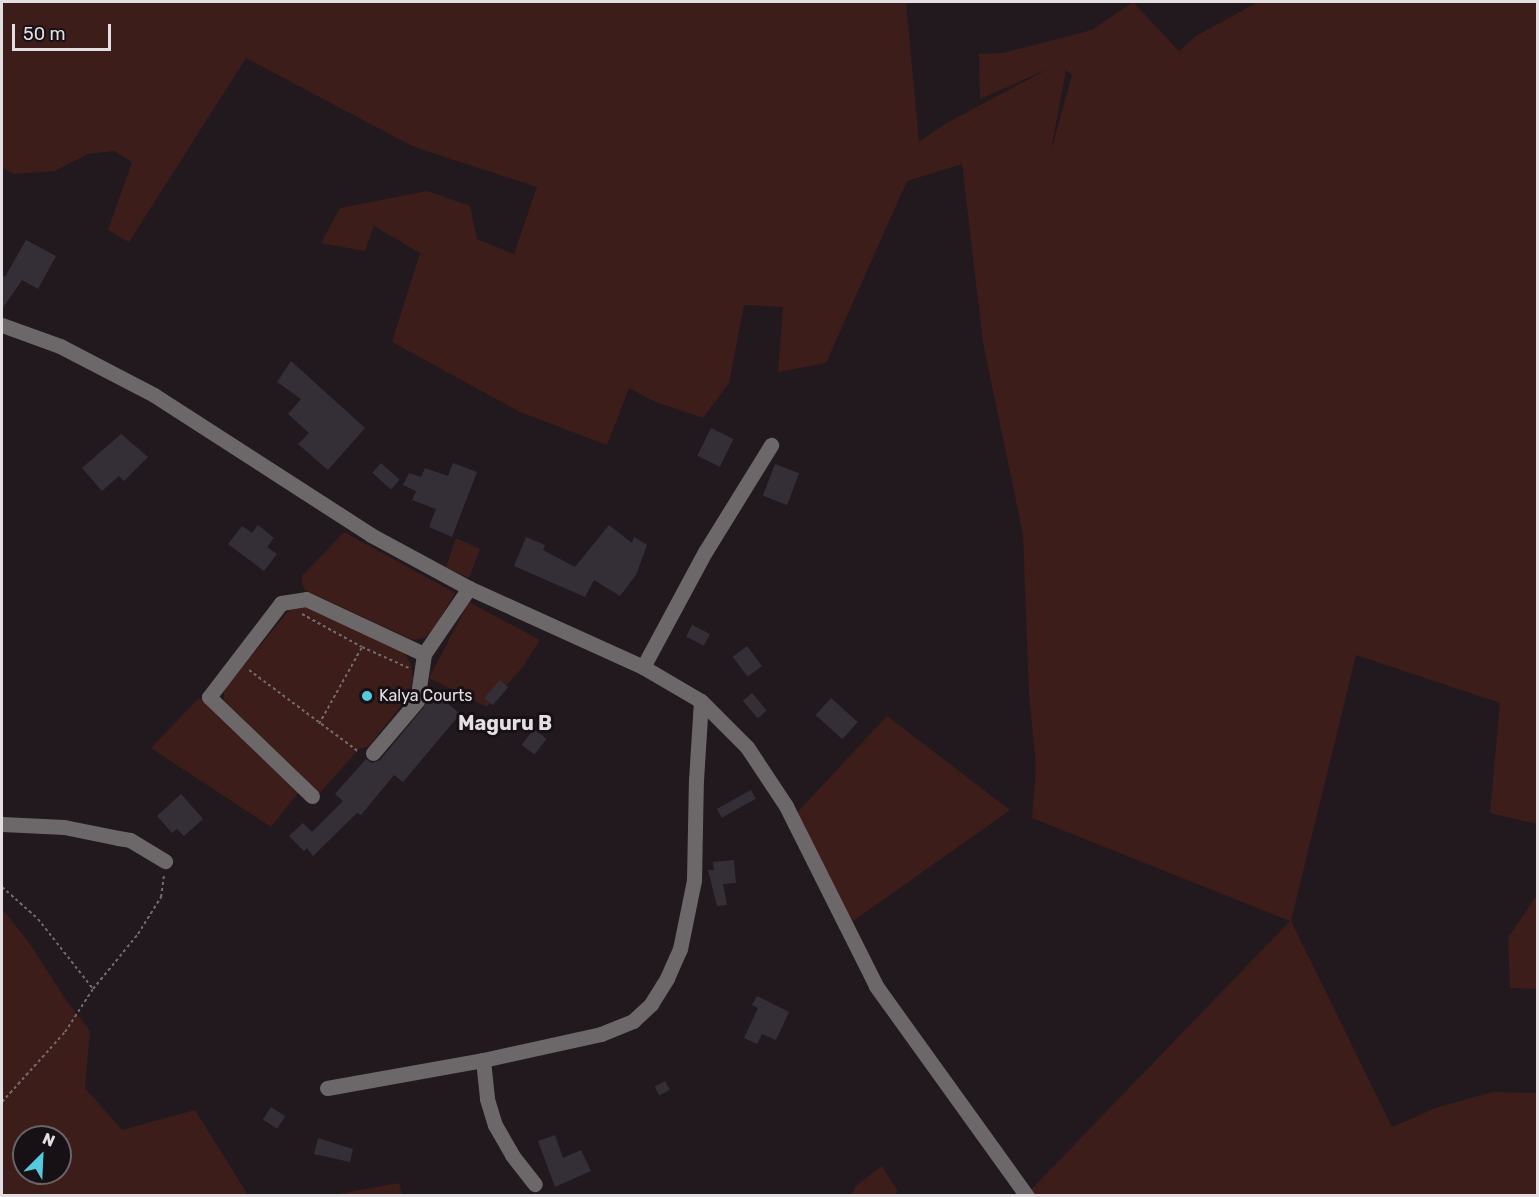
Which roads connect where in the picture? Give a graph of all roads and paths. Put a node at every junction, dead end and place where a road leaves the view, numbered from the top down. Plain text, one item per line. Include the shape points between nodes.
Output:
1 (2, 325) edge
2 (771, 445) dead end
3 (469, 588) junction
4 (301, 614) dead end
5 (362, 647) junction
6 (424, 654) junction
7 (237, 661) junction
8 (643, 667) junction
9 (422, 673) junction
10 (701, 701) junction
11 (319, 724) junction
12 (373, 753) joint
13 (312, 796) dead end
14 (2, 824) edge
15 (165, 861) joint
16 (2, 887) edge
17 (93, 989) junction
18 (483, 1060) junction
19 (327, 1088) dead end
20 (2, 1102) edge
21 (535, 1184) dead end
22 (1027, 1196) edge

1 - 3 street via 60,346 154,395 371,535
2 - 8 street via 705,552
3 - 6 street
3 - 8 street
4 - 5 path
5 - 9 path
5 - 11 path
6 - 7 street via 306,599 281,603
6 - 9 street
7 - 11 path
7 - 13 street via 209,697
8 - 10 street
9 - 12 street via 417,701
10 - 18 street via 694,880 680,949 668,978 651,1005 633,1021 601,1034
10 - 22 street via 747,747 760,766 786,806 876,986
11 - 12 path via 357,752
14 - 15 street via 64,827 130,840
15 - 17 path via 161,897 138,934
16 - 17 path via 38,919
17 - 20 path via 65,1032
18 - 19 street
18 - 21 street via 487,1099 495,1125

